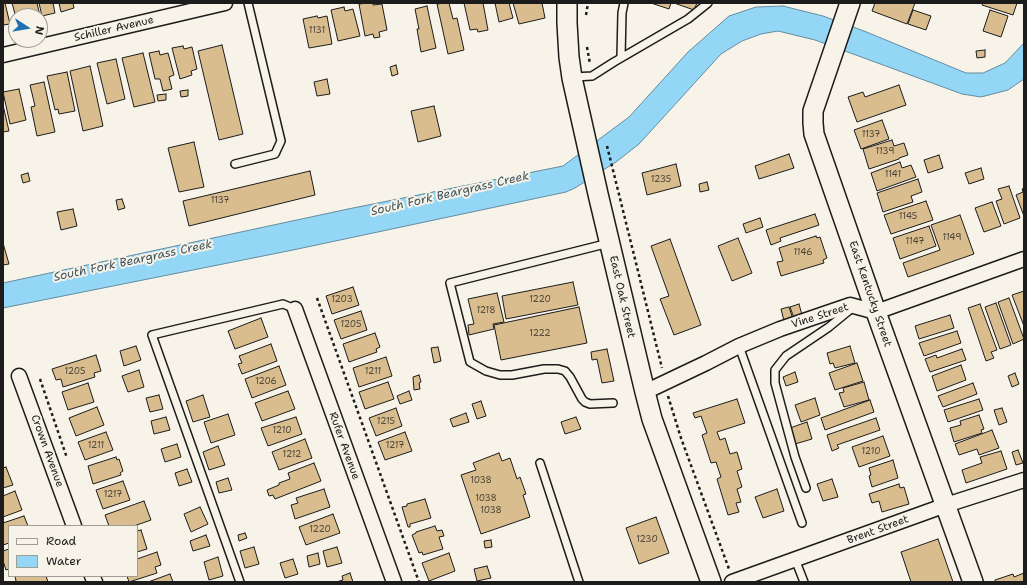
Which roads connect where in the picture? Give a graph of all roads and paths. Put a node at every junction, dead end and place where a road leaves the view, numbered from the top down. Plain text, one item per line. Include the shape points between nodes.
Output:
1 (225, 3) edge
2 (248, 3) edge
3 (567, 3) edge
4 (588, 3) edge
5 (624, 3) edge
6 (708, 3) edge
7 (850, 4) edge
8 (205, 5) edge
9 (585, 18) dead end
10 (586, 40) dead end
11 (3, 55) edge
12 (622, 57) junction
13 (592, 76) junction
14 (572, 78) junction
15 (606, 141) dead end
16 (235, 164) dead end
17 (617, 187) dead end
18 (609, 243) junction
19 (1024, 259) edge
20 (317, 298) dead end
21 (855, 306) junction
22 (295, 309) joint
23 (876, 312) junction
24 (739, 346) junction
25 (19, 376) dead end
26 (40, 379) dead end
27 (645, 392) junction
28 (613, 403) dead end
29 (67, 459) dead end
30 (540, 463) dead end
31 (1024, 480) edge
32 (806, 488) dead end
33 (946, 505) junction
34 (802, 523) dead end
35 (74, 525) edge
36 (795, 559) junction
37 (759, 577) edge
38 (240, 582) edge
39 (394, 582) edge
40 (419, 582) edge
41 (579, 582) edge
42 (711, 582) edge
43 (732, 582) edge
44 (804, 582) edge
45 (973, 582) edge

1 - 8 street, Schiller Avenue
2 - 16 lane via 281,141 275,154
3 - 14 street, East Oak Street
4 - 9 path
5 - 12 lane
6 - 12 lane via 688,19
7 - 23 street, East Kentucky Street via 813,111 813,123 814,134
8 - 11 street, Schiller Avenue
10 - 13 path
12 - 13 lane
13 - 14 lane
14 - 18 street, East Oak Street
15 - 17 path
18 - 27 street, East Oak Street
18 - 28 lane via 450,283 470,362 500,375 544,369 565,371 585,402
19 - 23 street
20 - 40 path
21 - 23 street, Vine Street
21 - 24 street, Vine Street via 850,305
21 - 32 lane via 786,356 775,370 775,383
22 - 38 lane via 283,304 152,335
22 - 39 street, Rufer Avenue
23 - 33 street, East Kentucky Street
24 - 27 street, Vine Street
24 - 34 lane
25 - 35 street, Crown Avenue
26 - 29 path
27 - 42 street, East Oak Street via 652,419
30 - 41 lane
31 - 33 street, Brent Street
33 - 36 street, Brent Street
33 - 45 street, East Kentucky Street
36 - 37 street, Brent Street
36 - 44 lane
37 - 43 street, Brent Street

